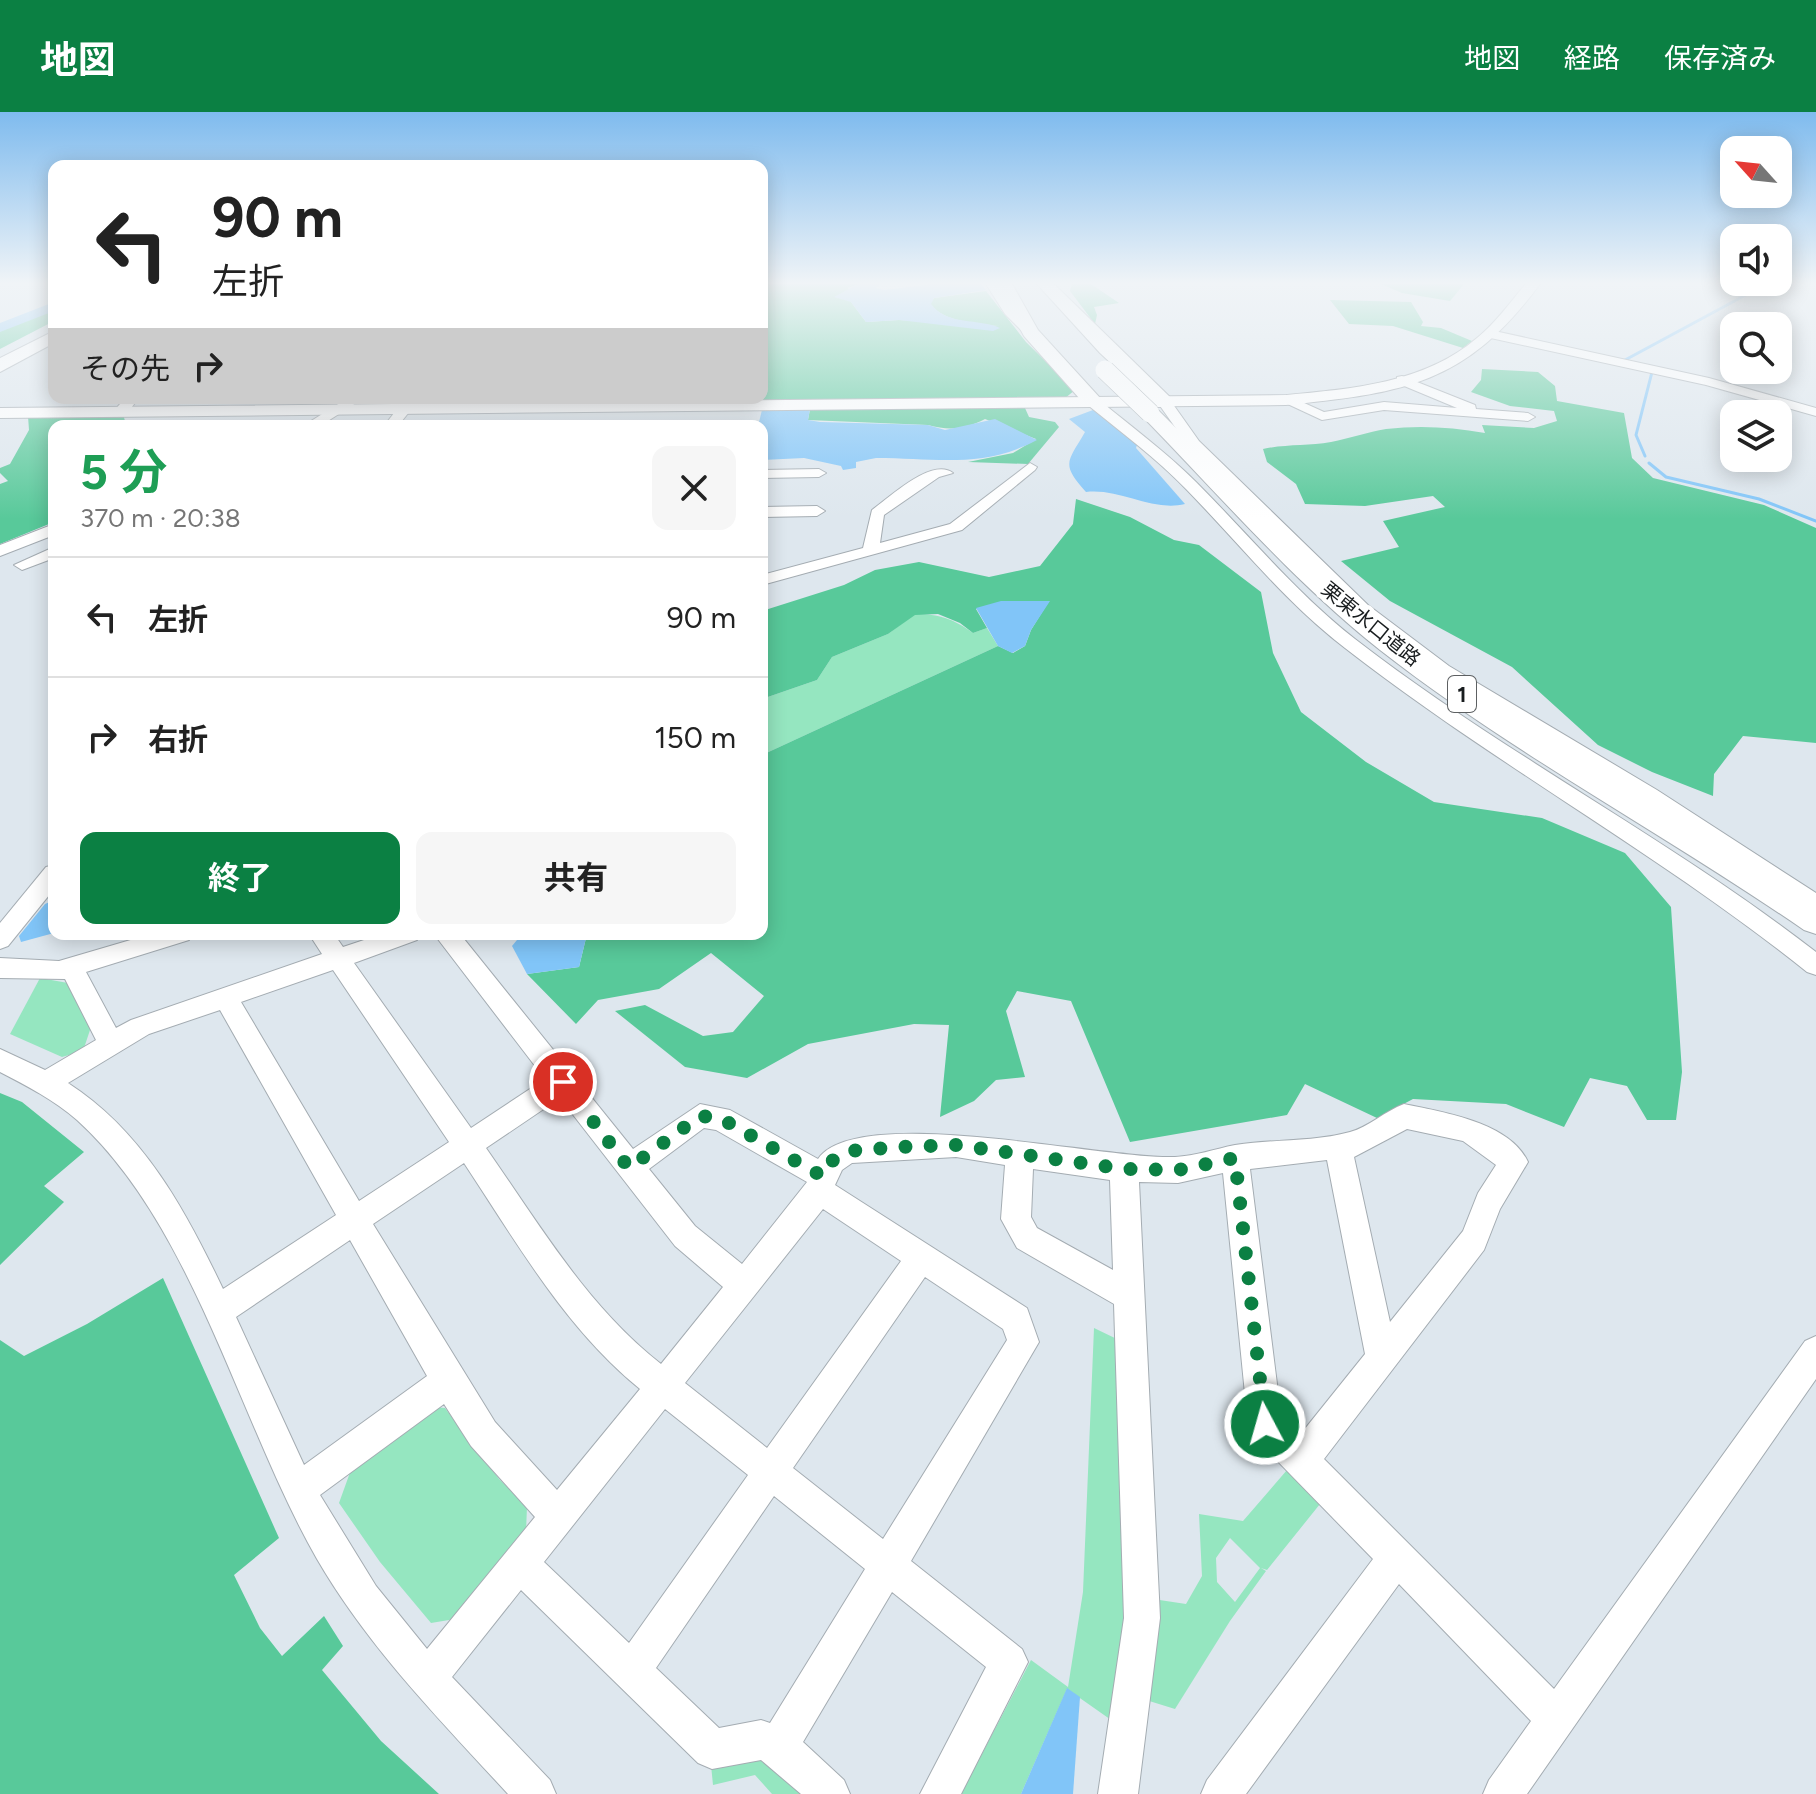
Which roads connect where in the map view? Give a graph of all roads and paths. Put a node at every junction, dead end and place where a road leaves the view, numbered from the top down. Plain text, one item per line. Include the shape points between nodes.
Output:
1 (1057, 362) edge
2 (1098, 362) edge
3 (1117, 362) edge
4 (1450, 362) edge
5 (1620, 362) edge
6 (1402, 380) junction
7 (1286, 400) junction
8 (1094, 403) junction
9 (127, 404) edge
10 (347, 404) edge
11 (406, 407) junction
12 (340, 408) junction
13 (1158, 408) junction
14 (1816, 412) edge
15 (0, 413) edge
16 (1487, 415) junction
17 (1528, 417) dead end
18 (320, 420) edge
19 (396, 420) edge
20 (1030, 467) dead end
21 (819, 473) dead end
22 (946, 473) dead end
23 (768, 474) edge
24 (768, 512) edge
25 (817, 512) dead end
26 (48, 531) edge
27 (0, 551) edge
28 (870, 551) junction
29 (48, 554) edge
30 (22, 565) dead end
31 (768, 578) edge
32 (48, 880) edge
33 (1816, 904) edge
34 (1816, 921) edge
35 (0, 940) edge
36 (160, 940) edge
37 (326, 940) edge
38 (392, 940) edge
39 (451, 940) edge
40 (339, 958) junction
41 (1816, 965) edge
42 (0, 968) edge
43 (71, 968) junction
44 (226, 998) junction
45 (111, 1043) junction
46 (0, 1060) edge
47 (563, 1082) junction
48 (46, 1083) junction
49 (1338, 1145) junction
50 (465, 1146) junction
51 (1020, 1152) junction
52 (1235, 1158) junction
53 (629, 1168) junction
54 (1124, 1169) junction
55 (821, 1184) junction
56 (353, 1221) junction
57 (921, 1257) junction
58 (744, 1285) junction
59 (1130, 1296) junction
60 (217, 1311) junction
61 (1816, 1352) edge
62 (1381, 1355) junction
63 (448, 1381) junction
64 (663, 1387) junction
65 (1301, 1461) junction
66 (770, 1475) junction
67 (298, 1490) junction
68 (559, 1517) junction
69 (1396, 1558) junction
70 (521, 1565) junction
71 (887, 1566) junction
72 (632, 1670) junction
73 (429, 1676) junction
74 (1556, 1718) junction
75 (778, 1746) junction
76 (536, 1794) edge
77 (830, 1794) edge
78 (940, 1794) edge
79 (1118, 1794) edge
80 (1221, 1794) edge
81 (1503, 1794) edge

1 - 8 highway
2 - 13 highway, 栗東水口道路 / 1, bridge
3 - 13 highway, 1
4 - 6 main road
5 - 14 street
6 - 7 main road
6 - 16 street
7 - 13 main road
7 - 16 street via 1322,416 1384,406
8 - 11 main road
8 - 13 main road
8 - 41 street via 1168,463 1261,563 1347,642 1663,852
9 - 12 main road
9 - 15 main road
10 - 12 street
11 - 12 main road
11 - 19 street
12 - 18 street
13 - 33 street via 1374,618 1442,670 1664,804
13 - 34 highway, 栗東水口道路 / 1 via 1308,572 1391,644
16 - 17 street
20 - 28 street via 956,527
21 - 23 street
22 - 28 street via 936,473 877,513
24 - 25 street
26 - 27 street
28 - 31 street
29 - 30 street
32 - 35 street
36 - 43 street
37 - 40 street
38 - 40 street
39 - 47 street
40 - 44 street
40 - 50 street
42 - 43 street
43 - 45 street
44 - 45 street via 140,1027
44 - 56 street
45 - 48 street
46 - 48 street
47 - 50 street
47 - 53 street
48 - 60 street via 86,1111 138,1168 188,1248
49 - 52 street
49 - 62 street
49 - 62 street via 1356,1144 1404,1116 1470,1130 1514,1162 1488,1202 1474,1240
50 - 56 street
50 - 64 street via 579,1307 615,1348
51 - 54 street
51 - 55 street via 956,1145 848,1151 832,1161
51 - 59 street via 1016,1219 1027,1238
52 - 54 street via 1178,1170
52 - 65 street via 1265,1424
53 - 55 street via 700,1116 720,1118
53 - 58 street via 685,1236
54 - 59 street
55 - 57 street
55 - 58 street
56 - 60 street
56 - 63 street
57 - 66 street
57 - 71 street via 1016,1319 1023,1342
58 - 64 street
59 - 79 street via 1142,1618
60 - 67 street
61 - 74 street
62 - 65 street
63 - 67 street
63 - 68 street via 483,1434
64 - 66 street
64 - 68 street
65 - 69 street
66 - 71 street
66 - 72 street
67 - 73 street via 372,1611
68 - 70 street
69 - 74 street
69 - 80 street
70 - 72 street
70 - 73 street
71 - 75 street
71 - 78 street via 1009,1662
72 - 75 street via 712,1749 761,1740
73 - 76 street
74 - 81 street
75 - 77 street

